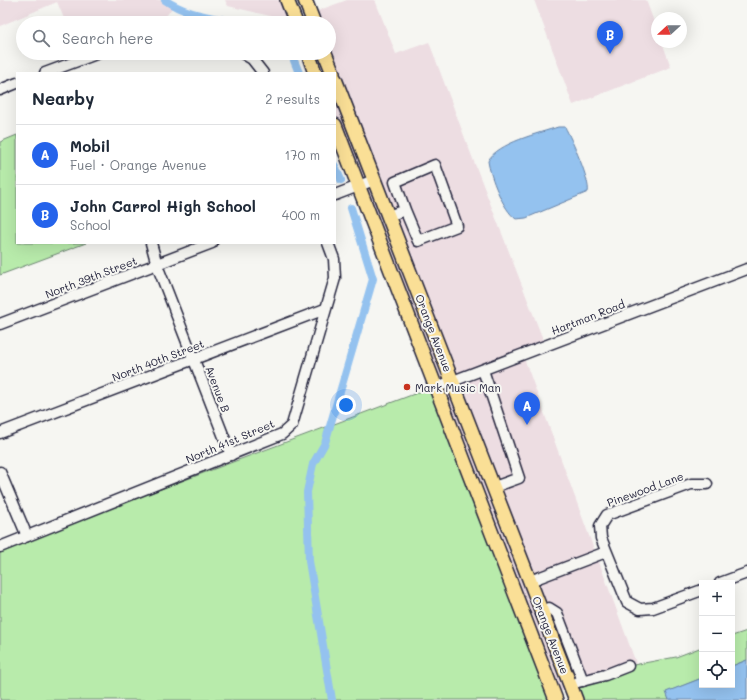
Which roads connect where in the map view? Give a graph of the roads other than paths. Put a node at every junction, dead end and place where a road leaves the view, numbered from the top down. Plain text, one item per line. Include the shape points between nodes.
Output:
1 (287, 0) edge
2 (305, 0) edge
3 (293, 16) edge
4 (311, 16) edge
5 (80, 60) edge
6 (252, 60) edge
7 (310, 60) edge
8 (328, 60) edge
9 (48, 72) edge
10 (262, 72) edge
11 (315, 72) edge
12 (333, 72) edge
13 (336, 82) edge
14 (16, 83) edge
15 (0, 90) edge
16 (336, 128) edge
17 (374, 180) junction
18 (358, 186) junction
19 (336, 195) edge
20 (405, 210) junction
21 (388, 216) junction
22 (151, 244) edge
23 (210, 244) edge
24 (328, 244) edge
25 (157, 265) junction
26 (747, 269) edge
27 (325, 309) junction
28 (0, 324) edge
29 (194, 360) junction
30 (483, 370) junction
31 (453, 381) junction
32 (437, 387) junction
33 (0, 433) edge
34 (231, 455) junction
35 (0, 472) edge
36 (707, 484) dead end
37 (494, 487) junction
38 (27, 536) junction
39 (0, 547) edge
40 (606, 552) junction
41 (747, 573) edge
42 (728, 580) edge
43 (530, 581) junction
44 (699, 591) edge
45 (542, 611) junction
46 (525, 618) junction
47 (628, 666) dead end
48 (583, 681) junction
49 (570, 685) junction
50 (556, 700) edge
51 (576, 700) edge

1 - 3 main road
2 - 4 main road
5 - 9 street
6 - 10 street
7 - 11 main road
8 - 12 main road
13 - 17 main road, Orange Avenue
14 - 15 street
16 - 18 main road, Orange Avenue
17 - 18 street
17 - 21 main road, Orange Avenue
18 - 19 street
18 - 32 main road, Orange Avenue
20 - 20 street via 395,182 435,165 457,226 418,241
20 - 21 street
21 - 31 main road, Orange Avenue
22 - 25 street, Avenue B
23 - 25 street, North 39th Street
24 - 27 street, North 41st Street via 334,259 335,278
25 - 28 street, North 39th Street
25 - 29 street, Avenue B
26 - 30 street, Hartman Road
27 - 29 street, North 40th Street
27 - 34 street, North 41st Street via 292,425 282,434
29 - 33 street, North 40th Street
29 - 34 street, Avenue B
30 - 31 street, Hartman Road
30 - 37 street via 519,478
31 - 32 street, Hartman Road
31 - 37 main road, Orange Avenue
32 - 46 main road, Orange Avenue
34 - 38 street, North 41st Street
35 - 38 street
36 - 40 street, Pinewood Lane via 691,484 607,515 600,526
37 - 43 main road, Orange Avenue
38 - 39 street, North 41st Street
40 - 43 street
40 - 44 street, Pinewood Lane via 627,602 640,609 653,608
41 - 42 street
43 - 45 main road, Orange Avenue
45 - 48 street via 552,608 557,613
45 - 49 main road, Orange Avenue
46 - 49 main road via 531,623 553,677 560,684
46 - 50 main road, Orange Avenue
47 - 48 street
48 - 49 street
49 - 51 main road, Orange Avenue

